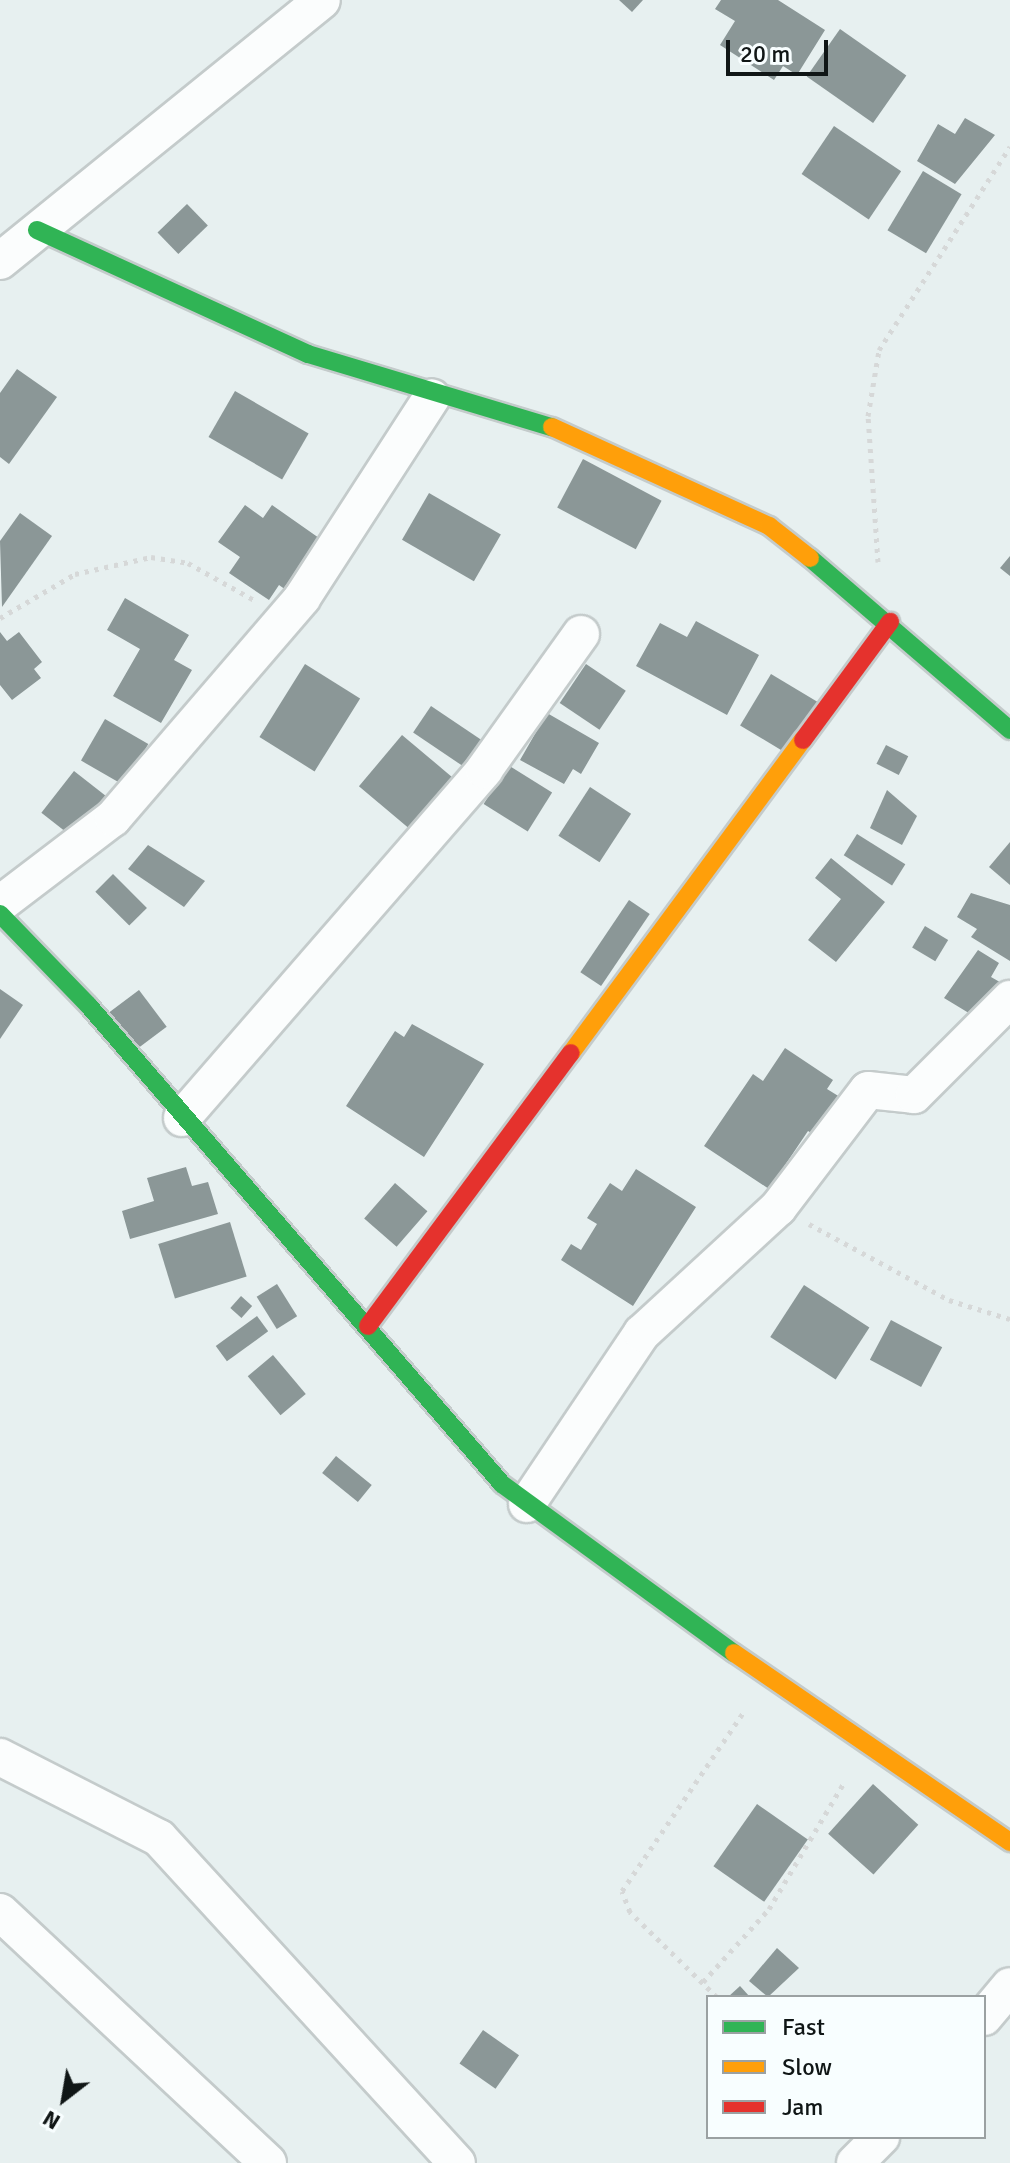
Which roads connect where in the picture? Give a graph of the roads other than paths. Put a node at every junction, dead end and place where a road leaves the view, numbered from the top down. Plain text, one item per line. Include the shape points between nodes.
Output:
1 (322, 0) edge
2 (37, 230) junction
3 (0, 261) edge
4 (432, 397) junction
5 (884, 616) junction
6 (581, 634) dead end
7 (1010, 730) edge
8 (0, 904) edge
9 (0, 914) edge
10 (1010, 999) edge
11 (182, 1118) junction
12 (368, 1326) junction
13 (527, 1504) junction
14 (0, 1757) edge
15 (1010, 1842) edge
16 (0, 1912) edge
17 (1010, 1986) edge
18 (986, 2015) edge
19 (879, 2139) edge
20 (268, 2163) edge
21 (457, 2163) edge
22 (855, 2163) edge

1 - 2 street
2 - 3 street
2 - 4 street via 173,298
4 - 5 street via 565,431 648,465 769,526
4 - 8 street via 354,527 284,620 113,818
5 - 7 street
5 - 12 street
6 - 11 street via 484,770
9 - 11 street
10 - 13 street via 914,1095 868,1090 778,1208 642,1333
11 - 12 street
12 - 13 street
13 - 15 street via 865,1749
14 - 21 street via 159,1838
16 - 20 street
17 - 18 street
19 - 22 street

